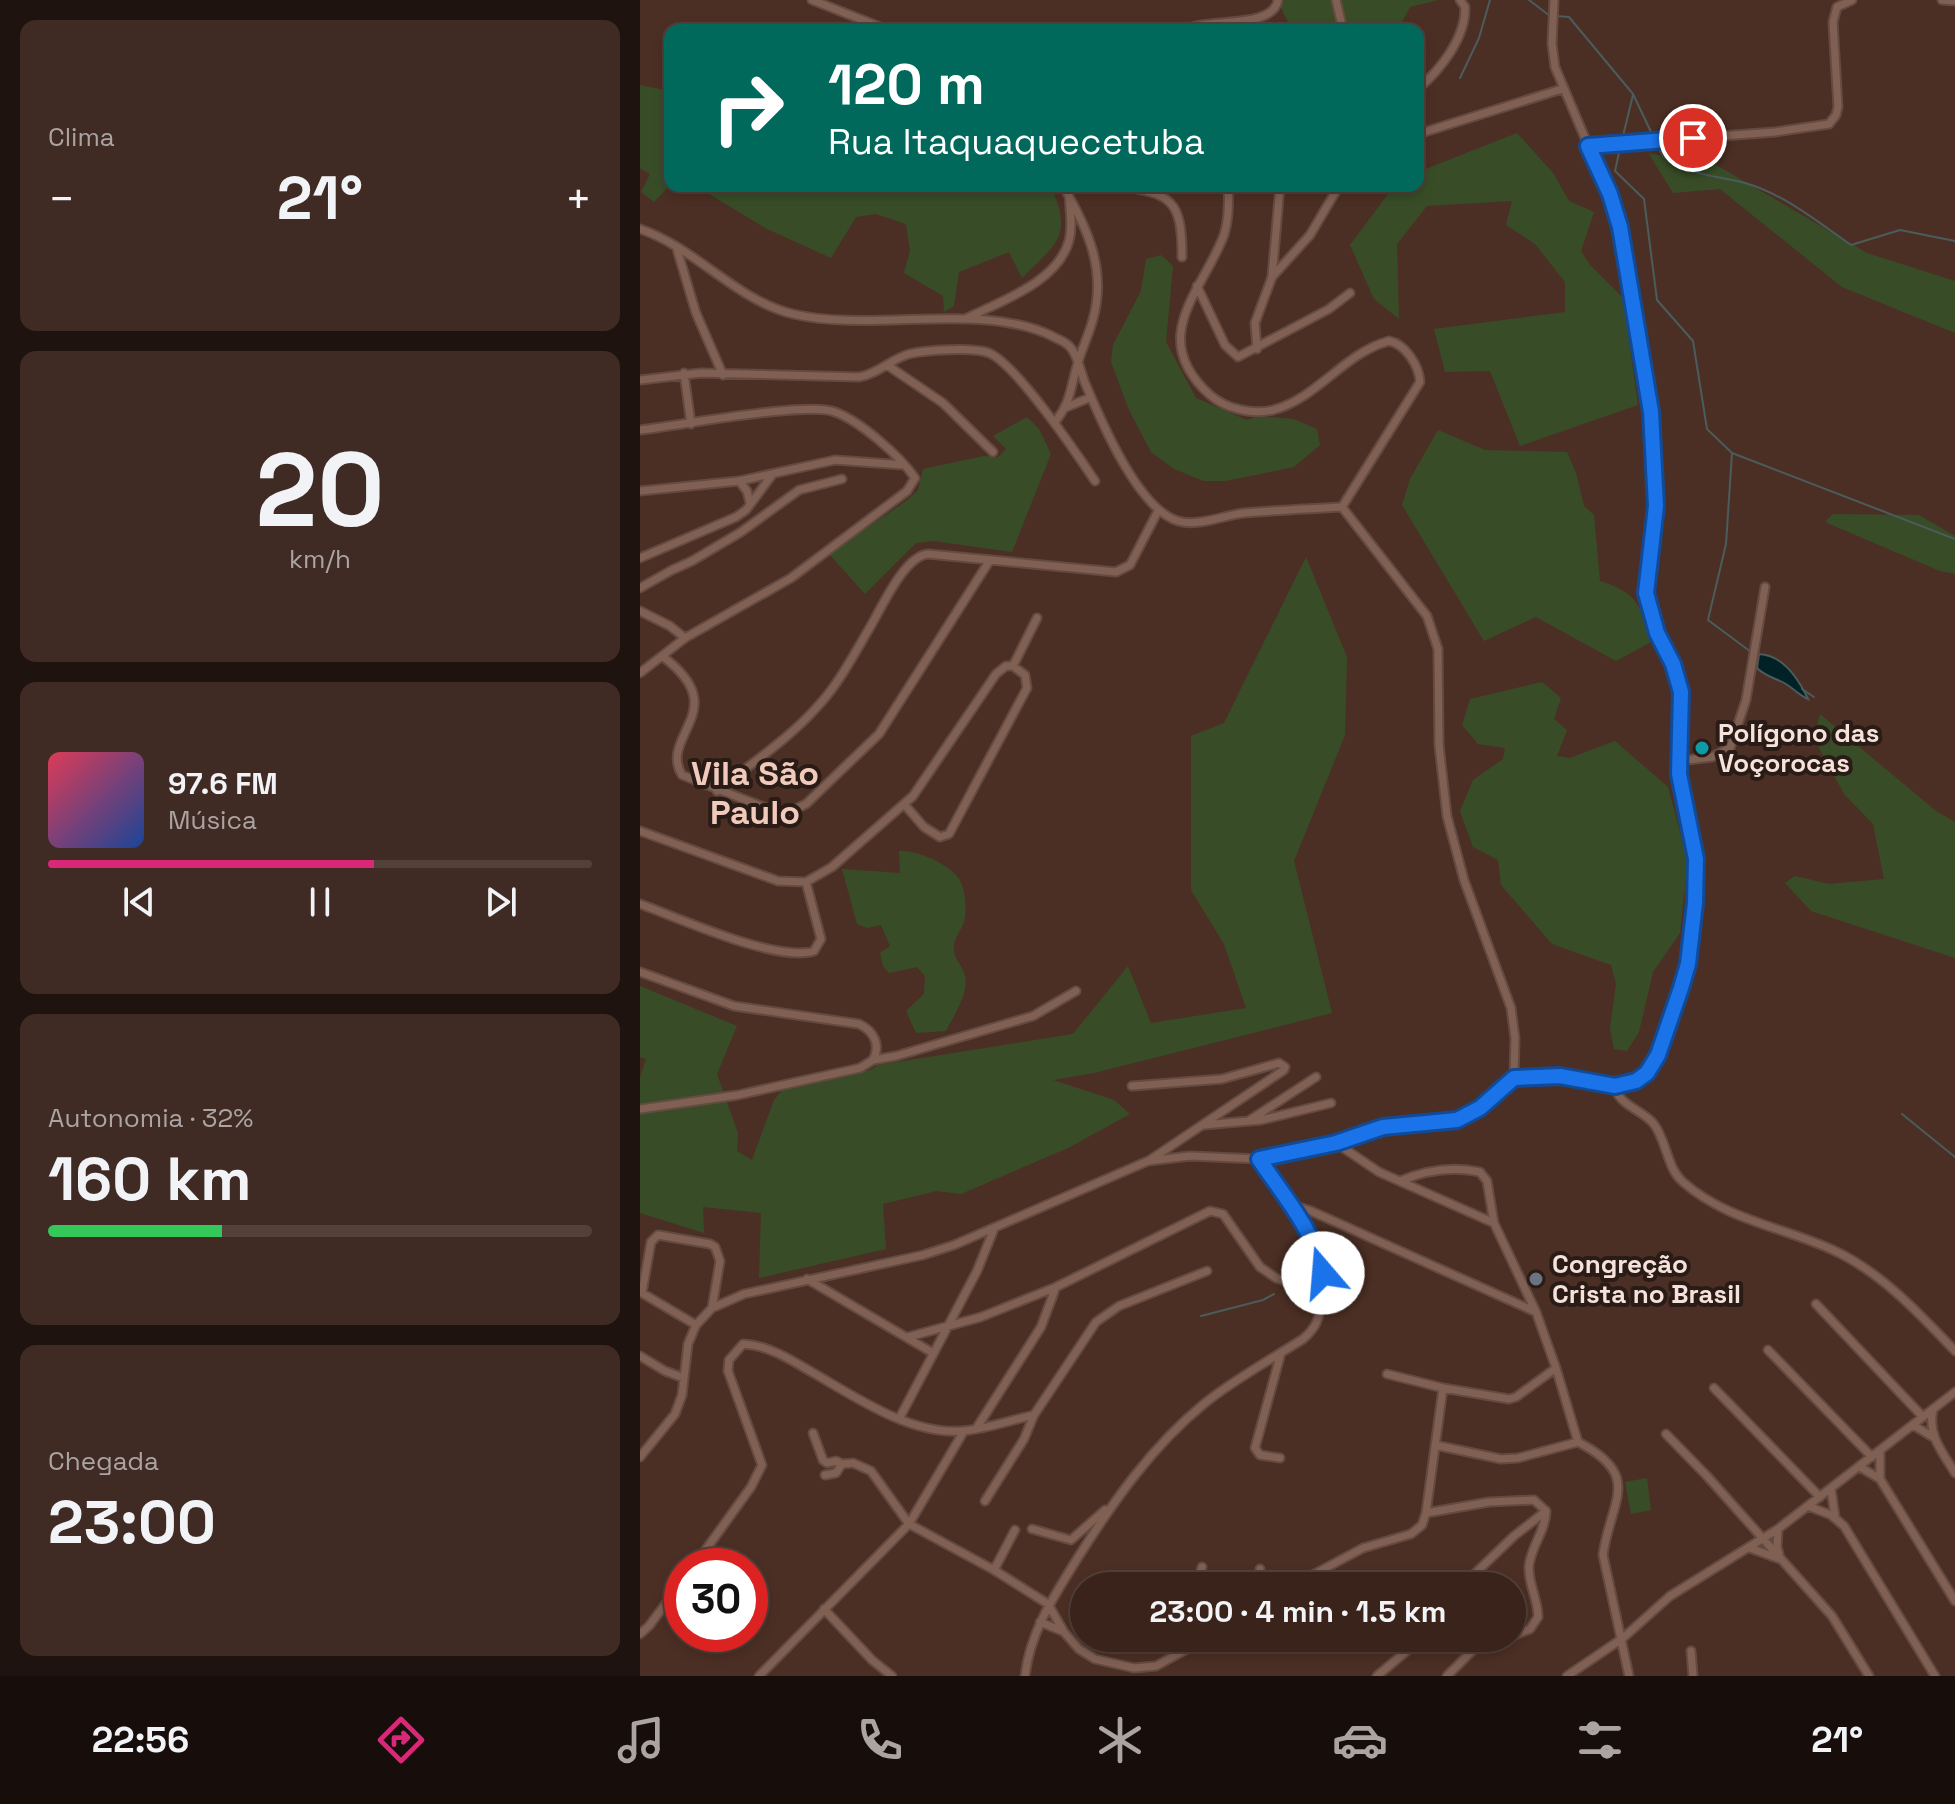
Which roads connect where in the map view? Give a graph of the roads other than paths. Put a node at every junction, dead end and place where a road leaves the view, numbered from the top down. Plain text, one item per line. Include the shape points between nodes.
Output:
1 (812, 0) edge
2 (1278, 0) edge
3 (1336, 0) edge
4 (1460, 0) edge
5 (1554, 0) edge
6 (1852, 0) edge
7 (1942, 0) edge
8 (1955, 1) edge
9 (873, 24) edge
10 (1198, 24) edge
11 (1342, 24) edge
12 (1424, 79) edge
13 (1562, 89) junction
14 (1424, 132) edge
15 (1588, 146) junction
16 (1067, 192) edge
17 (1150, 192) edge
18 (1228, 192) edge
19 (1279, 192) edge
20 (1335, 192) edge
21 (1069, 196) junction
22 (640, 229) edge
23 (676, 244) junction
24 (1182, 257) dead end
25 (1272, 277) junction
26 (1197, 286) junction
27 (1350, 293) dead end
28 (963, 320) junction
29 (1257, 349) junction
30 (1077, 363) junction
31 (887, 365) junction
32 (684, 373) junction
33 (723, 375) junction
34 (640, 380) edge
35 (1091, 397) junction
36 (1067, 407) junction
37 (1055, 422) junction
38 (691, 424) junction
39 (640, 430) edge
40 (993, 452) dead end
41 (906, 465) junction
42 (772, 475) junction
43 (842, 479) dead end
44 (739, 481) junction
45 (1095, 481) dead end
46 (640, 491) edge
47 (750, 503) junction
48 (1342, 507) junction
49 (1158, 511) junction
50 (640, 558) edge
51 (990, 560) junction
52 (1765, 587) dead end
53 (640, 588) edge
54 (640, 611) edge
55 (1037, 618) dead end
56 (685, 638) junction
57 (662, 656) junction
58 (1013, 666) junction
59 (640, 673) edge
60 (1679, 761) junction
61 (717, 791) junction
62 (904, 804) junction
63 (640, 831) edge
64 (806, 882) junction
65 (640, 904) edge
66 (640, 972) edge
67 (1076, 991) dead end
68 (873, 1060) junction
69 (1316, 1077) dead end
70 (1514, 1078) junction
71 (1132, 1086) dead end
72 (1615, 1086) junction
73 (1331, 1103) dead end
74 (640, 1109) edge
75 (1248, 1122) junction
76 (1201, 1125) junction
77 (1180, 1138) junction
78 (1336, 1143) junction
79 (1190, 1156) junction
80 (1259, 1159) junction
81 (1148, 1161) junction
82 (1400, 1181) junction
83 (1289, 1204) junction
84 (1494, 1223) junction
85 (994, 1229) junction
86 (1207, 1271) dead end
87 (807, 1279) junction
88 (1056, 1287) junction
89 (641, 1293) edge
90 (1322, 1293) junction
91 (1816, 1304) dead end
92 (712, 1308) junction
93 (1536, 1312) junction
94 (696, 1325) junction
95 (947, 1326) junction
96 (908, 1337) junction
97 (1768, 1350) dead end
98 (1955, 1351) edge
99 (933, 1353) junction
100 (1281, 1353) junction
101 (640, 1356) edge
102 (1556, 1368) junction
103 (1387, 1374) dead end
104 (684, 1378) junction
105 (1443, 1388) junction
106 (1714, 1388) dead end
107 (1955, 1392) edge
108 (1933, 1410) junction
109 (1034, 1415) junction
110 (1923, 1417) junction
111 (899, 1419) junction
112 (1913, 1425) junction
113 (976, 1429) junction
114 (964, 1431) junction
115 (813, 1433) dead end
116 (1666, 1434) dead end
117 (1933, 1437) junction
118 (1578, 1442) junction
119 (1435, 1445) junction
120 (1880, 1450) junction
121 (640, 1457) edge
122 (1872, 1457) junction
123 (1280, 1458) dead end
124 (842, 1464) junction
125 (1860, 1467) junction
126 (1955, 1473) edge
127 (825, 1475) dead end
128 (1880, 1479) junction
129 (1831, 1488) junction
130 (1820, 1497) junction
131 (985, 1501) dead end
132 (1112, 1504) junction
133 (1808, 1506) junction
134 (1546, 1511) junction
135 (1426, 1513) junction
136 (1836, 1518) junction
137 (909, 1524) junction
138 (1032, 1529) dead end
139 (1778, 1529) junction
140 (1015, 1530) dead end
141 (1764, 1540) junction
142 (707, 1548) edge
143 (1750, 1548) junction
144 (1782, 1559) junction
145 (1202, 1567) dead end
146 (1260, 1569) dead end
147 (994, 1570) junction
148 (1201, 1572) edge
149 (1259, 1572) edge
150 (1318, 1572) edge
151 (1477, 1572) edge
152 (1955, 1601) edge
153 (1048, 1604) junction
154 (664, 1607) edge
155 (824, 1609) junction
156 (1040, 1622) junction
157 (1526, 1631) edge
158 (1064, 1632) junction
159 (640, 1634) edge
160 (1623, 1638) junction
161 (1070, 1639) edge
162 (1691, 1651) dead end
163 (1084, 1652) edge
164 (1182, 1652) edge
165 (1405, 1652) edge
166 (1471, 1652) edge
167 (759, 1676) edge
168 (892, 1676) edge
169 (1025, 1676) edge
170 (1377, 1676) edge
171 (1447, 1676) edge
172 (1567, 1676) edge
173 (1629, 1676) edge
174 (1693, 1676) edge
175 (1869, 1676) edge
176 (1935, 1676) edge

1 - 9 street
2 - 10 street via 1274,11 1243,22
3 - 11 street
4 - 12 street via 1465,7 1462,30 1446,58
5 - 13 street via 1552,54
6 - 15 street via 1837,7 1833,22 1838,107 1829,124
7 - 8 street
13 - 14 street
13 - 15 street
15 - 60 street via 1617,214 1640,337 1655,482 1646,593 1681,692
16 - 21 street
17 - 24 street via 1168,200 1179,215
18 - 26 street via 1224,234
19 - 25 street
20 - 25 street via 1310,235
21 - 28 street via 1069,240 1059,261 1036,282
21 - 30 street via 1096,256 1098,275 1094,316
22 - 23 street
23 - 28 street via 762,303 790,314 846,321
23 - 33 street via 696,313
25 - 29 street via 1255,323
26 - 29 street via 1234,355
26 - 48 street via 1182,324 1188,369 1214,398 1245,411 1276,409 1300,398 1382,343 1394,342 1410,357 1420,382
27 - 29 street
28 - 30 street via 1023,326 1049,335 1069,345
30 - 35 street
30 - 36 street
31 - 33 street via 859,377
31 - 37 street via 923,352 986,352 1007,367
31 - 40 street via 943,403
32 - 33 street
32 - 34 street
32 - 38 street
35 - 36 street
35 - 49 street via 1142,494
36 - 37 street
37 - 45 street
38 - 39 street
38 - 41 street via 833,411
41 - 42 street via 835,460
41 - 56 street via 915,478 907,491 791,578
42 - 44 street
42 - 47 street
43 - 53 street via 799,490 741,532
44 - 46 street
44 - 47 street
47 - 50 street via 727,522
48 - 49 street via 1180,522
48 - 70 street via 1418,604 1434,634 1447,816 1464,880 1511,1008
49 - 51 street via 1136,556 1116,572
51 - 61 street via 917,557 820,705
51 - 61 street via 879,734 817,794 783,813
52 - 60 street via 1746,700 1730,748 1712,757
54 - 56 street
55 - 58 street
56 - 57 street
57 - 59 street
57 - 61 street via 683,673 693,692 693,717 679,749 679,771
58 - 62 street via 996,674
58 - 62 street via 1025,675 1027,688 945,837 924,827
60 - 72 street via 1696,859 1688,964 1653,1065 1636,1081
62 - 64 street via 832,867
63 - 64 street via 778,881
64 - 65 street via 821,939 806,953 771,949
66 - 68 street via 734,1006 859,1024 876,1039
67 - 68 street via 1033,1016
68 - 74 street via 860,1068 738,1095
69 - 75 street
70 - 72 street via 1560,1076
70 - 78 street via 1468,1116 1383,1127
71 - 76 street via 1222,1079 1284,1065 1284,1070
72 - 98 street via 1617,1095 1651,1120 1686,1185 1734,1214 1835,1250 1899,1296
73 - 75 street
75 - 76 street
76 - 77 street
77 - 79 street
77 - 81 street
78 - 80 street
78 - 82 street
79 - 80 street
79 - 81 street
80 - 83 street
81 - 85 street
82 - 84 street
82 - 84 street via 1431,1171 1480,1172 1487,1181
83 - 90 street via 1315,1244
83 - 93 street
84 - 93 street
85 - 87 street via 923,1255
85 - 95 street
86 - 109 street via 1105,1313
87 - 92 street via 744,1294
87 - 96 street
88 - 90 street via 1210,1211 1229,1220 1250,1256 1268,1272
88 - 95 street
88 - 113 street via 1041,1327
89 - 92 street via 651,1242 658,1235 710,1244 720,1261
89 - 94 street
90 - 100 street via 1316,1325
91 - 110 street
92 - 94 street
93 - 102 street
94 - 104 street
95 - 96 street
95 - 99 street
96 - 99 street
97 - 122 street
99 - 111 street
100 - 123 street via 1255,1448 1260,1455
100 - 132 street via 1205,1403
101 - 104 street
102 - 105 street via 1509,1399
102 - 118 street
103 - 105 street
104 - 121 street via 675,1414
105 - 119 street
106 - 130 street
107 - 108 street
108 - 110 street
108 - 117 street
109 - 113 street
109 - 131 street
110 - 112 street
111 - 114 street
111 - 142 street via 787,1358 743,1344 729,1360 728,1371 762,1465
112 - 117 street
112 - 120 street
113 - 114 street
114 - 137 street
115 - 124 street via 823,1460
116 - 141 street
117 - 126 street
118 - 119 street via 1501,1459
118 - 160 street via 1601,1455 1618,1478 1618,1499 1603,1555
119 - 135 street
120 - 122 street
120 - 128 street
122 - 125 street
124 - 127 street via 836,1473
124 - 137 street via 871,1471
125 - 128 street
125 - 129 street
128 - 152 street
129 - 130 street
129 - 136 street
130 - 133 street
132 - 138 street via 1074,1539
132 - 153 street
133 - 136 street
133 - 139 street
134 - 135 street via 1534,1500
134 - 151 street
134 - 157 street via 1529,1563 1538,1617
135 - 150 street via 1411,1534 1363,1548
136 - 176 street
137 - 147 street
137 - 155 street
139 - 141 street
139 - 144 street
140 - 147 street
141 - 143 street
141 - 144 street
143 - 144 street
143 - 160 street via 1670,1596
144 - 175 street via 1832,1616
145 - 148 street
146 - 149 street
147 - 153 street
153 - 156 street
153 - 158 street
154 - 159 street
155 - 167 street
155 - 168 street
156 - 158 street
156 - 169 street
158 - 161 street
160 - 172 street
160 - 173 street
162 - 174 street
163 - 164 street via 1134,1668 1156,1666
165 - 170 street
166 - 171 street

